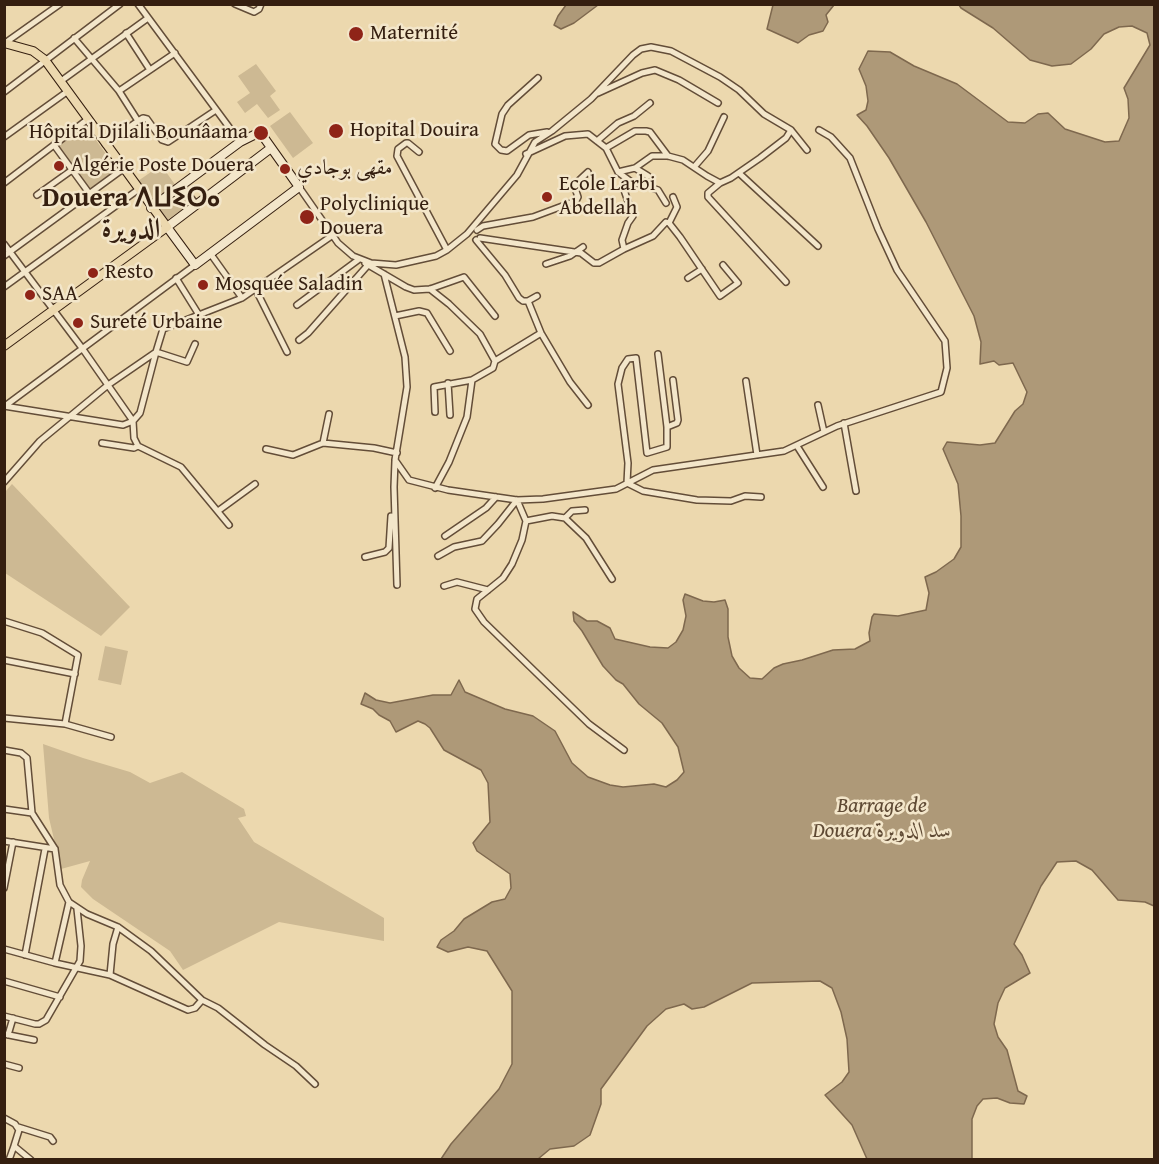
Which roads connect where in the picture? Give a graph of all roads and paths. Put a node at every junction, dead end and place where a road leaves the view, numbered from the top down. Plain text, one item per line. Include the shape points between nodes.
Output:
1 (60, 4) edge
2 (120, 4) edge
3 (138, 4) edge
4 (236, 4) edge
5 (261, 4) edge
6 (148, 18) junction
7 (126, 33) junction
8 (74, 38) junction
9 (5, 43) edge
10 (175, 53) junction
11 (91, 59) junction
12 (45, 60) junction
13 (150, 70) junction
14 (538, 78) dead end
15 (61, 81) junction
16 (68, 91) junction
17 (119, 91) junction
18 (4, 92) edge
19 (597, 93) junction
20 (651, 103) dead end
21 (718, 103) dead end
22 (216, 110) junction
23 (724, 117) dead end
24 (88, 119) junction
25 (138, 121) junction
26 (791, 130) junction
27 (819, 130) dead end
28 (552, 131) junction
29 (4, 137) edge
30 (597, 141) junction
31 (240, 142) junction
32 (105, 144) junction
33 (54, 145) junction
34 (271, 148) junction
35 (606, 148) junction
36 (807, 150) dead end
37 (419, 152) dead end
38 (526, 154) junction
39 (668, 156) junction
40 (694, 166) junction
41 (634, 168) junction
42 (123, 169) junction
43 (72, 170) junction
44 (588, 172) dead end
45 (618, 172) junction
46 (739, 173) junction
47 (648, 176) dead end
48 (630, 181) junction
49 (4, 183) edge
50 (720, 183) junction
51 (182, 187) junction
52 (300, 187) junction
53 (139, 189) junction
54 (89, 193) junction
55 (37, 195) dead end
56 (673, 197) dead end
57 (666, 203) dead end
58 (197, 205) junction
59 (151, 208) junction
60 (669, 223) junction
61 (167, 227) junction
62 (475, 232) junction
63 (333, 235) junction
64 (4, 244) edge
65 (818, 246) dead end
66 (584, 247) dead end
67 (624, 249) junction
68 (447, 250) junction
69 (10, 252) junction
70 (576, 252) junction
71 (210, 253) junction
72 (4, 256) edge
73 (356, 258) junction
74 (546, 264) dead end
75 (195, 265) junction
76 (368, 265) junction
77 (723, 265) dead end
78 (702, 269) junction
79 (25, 272) junction
80 (384, 274) junction
81 (176, 278) junction
82 (688, 278) dead end
83 (786, 282) dead end
84 (4, 287) edge
85 (430, 289) junction
86 (256, 290) junction
87 (242, 298) junction
88 (297, 305) dead end
89 (54, 309) junction
90 (199, 315) junction
91 (395, 316) junction
92 (495, 316) dead end
93 (541, 333) junction
94 (299, 340) dead end
95 (195, 344) dead end
96 (4, 346) edge
97 (82, 348) junction
98 (450, 351) dead end
99 (156, 352) junction
100 (287, 352) dead end
101 (658, 354) dead end
102 (495, 361) junction
103 (472, 380) junction
104 (673, 380) dead end
105 (746, 381) dead end
106 (448, 383) junction
107 (108, 385) junction
108 (588, 405) dead end
109 (818, 405) dead end
110 (5, 406) edge
111 (435, 412) dead end
112 (329, 414) dead end
113 (450, 415) dead end
114 (70, 416) junction
115 (133, 421) junction
116 (844, 423) junction
117 (667, 427) junction
118 (824, 432) junction
119 (102, 442) dead end
120 (323, 443) junction
121 (138, 446) junction
122 (797, 446) junction
123 (266, 449) dead end
124 (757, 455) junction
125 (396, 456) junction
126 (4, 482) edge
127 (627, 483) junction
128 (255, 484) dead end
129 (823, 487) dead end
130 (435, 488) junction
131 (856, 490) dead end
132 (495, 497) junction
133 (761, 497) dead end
134 (517, 500) junction
135 (394, 508) junction
136 (585, 510) dead end
137 (218, 512) junction
138 (564, 519) junction
139 (526, 521) junction
140 (229, 525) dead end
141 (445, 536) dead end
142 (438, 556) dead end
143 (366, 557) dead end
144 (612, 579) dead end
145 (397, 585) dead end
146 (444, 586) dead end
147 (488, 590) junction
148 (4, 621) edge
149 (4, 660) edge
150 (75, 674) junction
151 (4, 718) edge
152 (65, 724) junction
153 (111, 737) dead end
154 (4, 750) edge
155 (624, 750) dead end
156 (4, 809) edge
157 (32, 813) junction
158 (4, 841) edge
159 (13, 842) junction
160 (45, 849) junction
161 (55, 849) junction
162 (4, 888) edge
163 (69, 902) junction
164 (77, 909) junction
165 (118, 927) junction
166 (4, 949) edge
167 (25, 955) junction
168 (55, 963) junction
169 (76, 967) junction
170 (110, 975) junction
171 (4, 981) edge
172 (60, 997) junction
173 (202, 1000) junction
174 (4, 1016) edge
175 (13, 1018) junction
176 (6, 1034) edge
177 (34, 1040) dead end
178 (4, 1064) edge
179 (19, 1068) dead end
180 (315, 1083) dead end
181 (4, 1118) edge
182 (18, 1127) junction
183 (53, 1141) dead end
184 (14, 1146) junction
185 (9, 1160) edge
186 (31, 1160) edge

1 - 9 street
2 - 8 street
3 - 6 street
4 - 5 street via 254,12
6 - 7 street
6 - 10 street
7 - 11 street
7 - 13 street
8 - 11 street
8 - 12 street
9 - 12 main road via 33,51
10 - 13 street
10 - 22 street
11 - 15 street
11 - 17 street
12 - 15 main road
12 - 18 street
13 - 17 street
14 - 28 street via 502,114 495,144 507,151 529,135
15 - 16 main road
16 - 24 main road
16 - 29 street
17 - 25 street
19 - 21 street via 655,70
19 - 26 street via 633,55 642,49 662,48 720,77 764,114
19 - 28 street
20 - 30 street
22 - 25 street via 168,142 162,140 147,119
22 - 31 street
23 - 40 street via 708,151
24 - 32 main road
24 - 33 street
25 - 32 street
26 - 36 street
26 - 46 street
27 - 116 street via 850,158 897,270 945,341 947,368 940,392
28 - 38 street via 535,142
30 - 35 street
30 - 38 street via 588,134 565,136
31 - 34 street via 260,132
31 - 51 street
32 - 42 main road
33 - 43 street
33 - 49 street
34 - 52 street
34 - 58 street
35 - 39 street via 635,131 646,131
35 - 45 street
37 - 68 street via 406,143 396,156
38 - 62 street via 517,175
39 - 40 street
39 - 41 street via 652,156
40 - 50 street
41 - 45 street
41 - 47 street
42 - 53 main road
42 - 54 street
43 - 54 street
43 - 55 street
44 - 62 street via 574,185 576,201
45 - 48 street
46 - 50 street
46 - 65 street
48 - 57 street via 658,190
48 - 67 street via 629,188 624,190 633,216 622,240
50 - 83 street via 708,197
51 - 58 street
51 - 59 street
52 - 63 street
52 - 71 street
53 - 59 main road
53 - 79 street
54 - 69 street
56 - 60 street via 677,207
58 - 61 street
59 - 61 main road
60 - 67 street via 653,236
60 - 78 street
61 - 75 street
61 - 89 main road
62 - 68 street
62 - 70 street
62 - 93 street via 519,298 530,298
63 - 73 street
63 - 86 street
64 - 69 street
66 - 70 street
67 - 70 street via 598,263
68 - 73 street via 396,265
69 - 72 street
69 - 79 street
70 - 74 street
71 - 75 street
71 - 87 street
73 - 76 street
73 - 88 street
75 - 81 street
76 - 80 street
76 - 94 street
77 - 78 street via 738,283 720,296
78 - 82 street
79 - 84 street
79 - 89 street
80 - 85 street via 406,288
80 - 91 street
81 - 90 street
81 - 97 street
85 - 92 street via 464,277
85 - 102 street via 480,334
86 - 87 street
86 - 100 street
87 - 90 street
89 - 96 main road
89 - 97 street
90 - 99 street via 163,329
91 - 98 street via 427,313
91 - 125 street via 405,357 407,387
93 - 102 street
93 - 108 street
95 - 99 street via 187,362
97 - 107 street
97 - 110 street
99 - 107 street
99 - 115 street via 143,405
101 - 117 street
102 - 103 street via 493,368
103 - 106 street
103 - 130 street via 467,417
104 - 117 street via 678,420
105 - 124 street
106 - 111 street via 433,389
106 - 113 street
107 - 114 street
107 - 115 street
109 - 118 street
110 - 114 street
112 - 120 street
114 - 115 street via 120,426
114 - 126 street via 40,441
115 - 121 street
116 - 118 street
116 - 131 street
117 - 127 street via 667,447 647,453 638,361 628,360 618,384
118 - 122 street
119 - 121 street
120 - 123 street via 293,455
120 - 125 street via 374,448
121 - 137 street via 181,467
122 - 124 street
122 - 129 street
124 - 127 street via 653,470
125 - 130 street via 409,480
125 - 135 street
127 - 133 street via 643,491 696,500
127 - 134 street via 607,491
128 - 137 street
130 - 132 street
132 - 134 street
132 - 141 street via 486,508
134 - 139 street
134 - 142 street via 482,541
135 - 143 street via 389,548
135 - 145 street
136 - 138 street via 572,511
137 - 140 street
138 - 139 street via 552,516
138 - 144 street via 586,538
139 - 147 street via 512,564
146 - 147 street via 457,582
147 - 155 street via 475,603 484,622 589,724
148 - 150 street via 36,630 76,653
149 - 150 street
150 - 152 street
151 - 152 street
152 - 153 street
154 - 157 street via 27,758
156 - 157 street
157 - 161 street
158 - 159 street
159 - 160 street
159 - 162 street
160 - 161 street
160 - 167 street
161 - 163 street via 60,885
163 - 164 street
163 - 168 street
164 - 165 street
164 - 169 street via 81,955
165 - 170 street
165 - 173 street via 151,951
166 - 167 street
167 - 168 street
168 - 169 street
169 - 170 street
169 - 172 street
170 - 173 street via 188,1010
171 - 172 street
172 - 175 street via 43,1023
173 - 180 street via 218,1008
174 - 175 street
175 - 176 street
176 - 177 street
178 - 179 street
181 - 182 street
182 - 183 street
182 - 184 street
184 - 185 street
184 - 186 street

